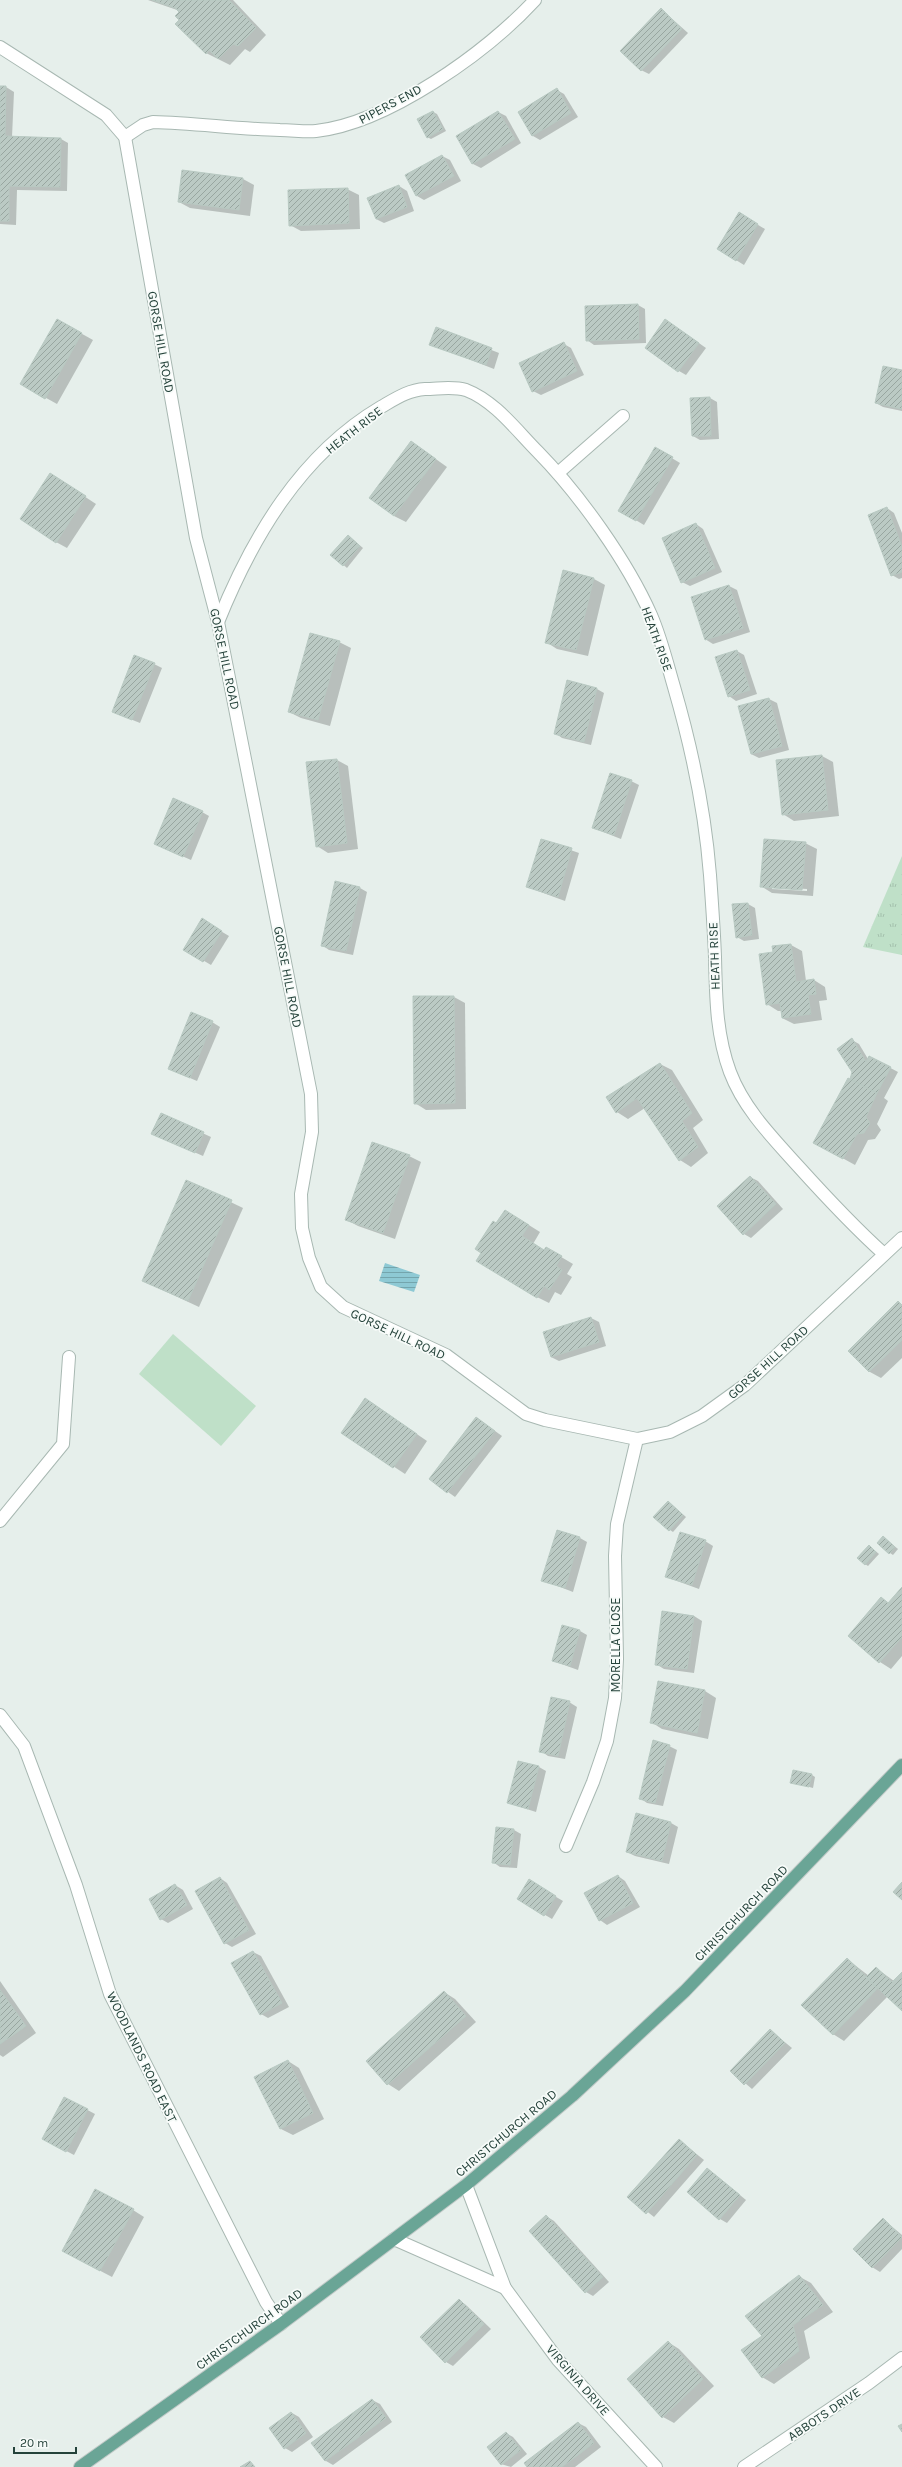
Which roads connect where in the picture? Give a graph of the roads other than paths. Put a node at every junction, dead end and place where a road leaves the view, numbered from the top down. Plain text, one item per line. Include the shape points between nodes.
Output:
1 (535, 0) edge
2 (0, 47) edge
3 (125, 137) junction
4 (623, 416) dead end
5 (558, 473) junction
6 (218, 622) junction
7 (902, 1238) edge
8 (884, 1254) junction
9 (69, 1358) dead end
10 (638, 1439) junction
11 (0, 1521) edge
12 (0, 1714) edge
13 (902, 1765) edge
14 (566, 1846) dead end
15 (466, 2185) junction
16 (394, 2239) junction
17 (505, 2288) junction
18 (281, 2324) junction
19 (902, 2358) edge
20 (80, 2467) edge
21 (656, 2467) edge
22 (744, 2467) edge

1 - 3 street, PIPERS END via 493,38 449,72 386,108 351,124 316,131 153,122 143,125
2 - 3 street via 106,115
3 - 6 street, GORSE HILL ROAD via 196,538
4 - 5 street
5 - 6 street, HEATH RISE via 496,410 464,390 415,390 401,396 369,414 336,441 306,471 277,506 242,568
5 - 8 street, HEATH RISE via 603,534 636,585 663,649 698,785 708,843 717,1026 738,1092 772,1137 829,1200
6 - 10 street, GORSE HILL ROAD via 311,1094 312,1132 301,1194 302,1228 309,1258 321,1287 343,1307 446,1355 526,1414
7 - 8 street, GORSE HILL ROAD
8 - 10 street, GORSE HILL ROAD via 724,1402 670,1432
9 - 11 street via 63,1444
10 - 14 street, MORELLA CLOSE via 617,1524 615,1698 607,1741
12 - 18 street, WOODLANDS ROAD EAST via 24,1746 76,1885 110,1994 266,2302
13 - 15 main road, CHRISTCHURCH ROAD via 685,1991 572,2096
15 - 16 main road, CHRISTCHURCH ROAD
15 - 17 street, VIRGINIA DRIVE
16 - 17 street, VIRGINIA DRIVE
16 - 18 main road, CHRISTCHURCH ROAD
17 - 21 street, VIRGINIA DRIVE via 558,2360
18 - 20 main road, CHRISTCHURCH ROAD
19 - 22 street, ABBOTS DRIVE

